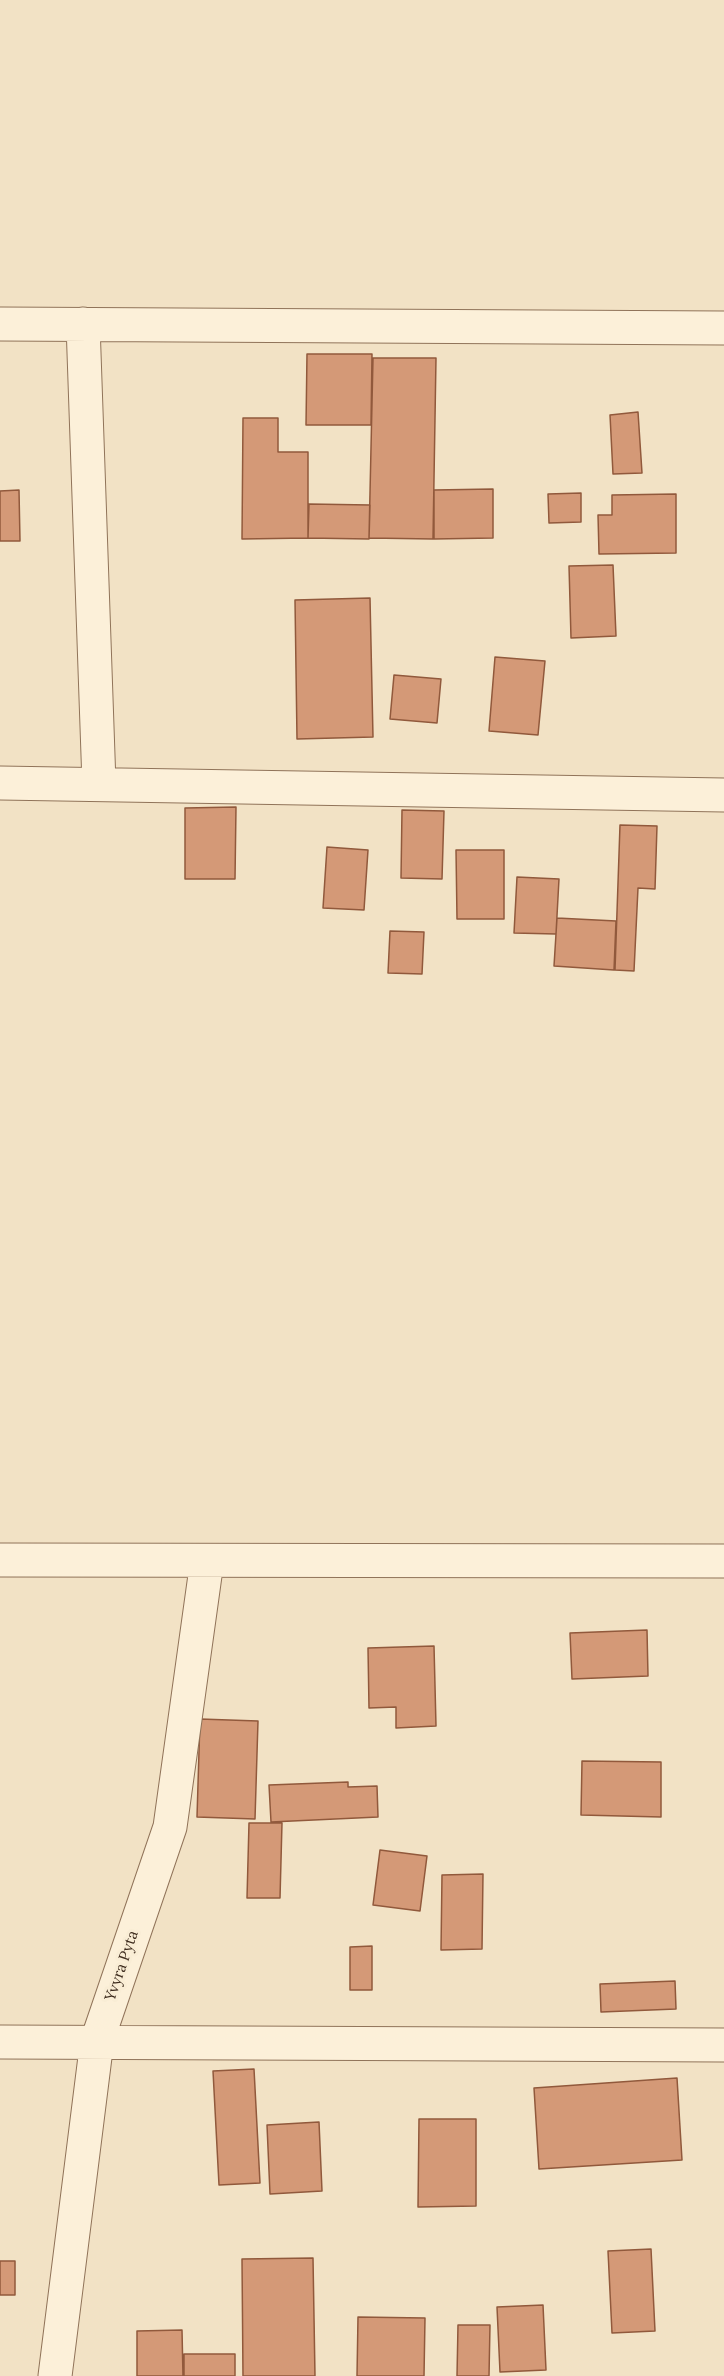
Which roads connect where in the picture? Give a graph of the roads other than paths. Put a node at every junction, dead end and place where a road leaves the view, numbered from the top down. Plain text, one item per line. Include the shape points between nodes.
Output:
1 (0, 324) edge
2 (83, 324) junction
3 (724, 328) edge
4 (0, 783) edge
5 (99, 784) junction
6 (724, 795) edge
7 (0, 1560) edge
8 (207, 1561) junction
9 (724, 1561) edge
10 (97, 2041) junction
11 (0, 2042) edge
12 (724, 2045) edge
13 (55, 2376) edge

1 - 2 street
2 - 3 street
2 - 5 street
4 - 5 street
5 - 6 street
7 - 8 street
8 - 9 street
8 - 10 street, Yvyra Pyta via 170,1827
10 - 11 street
10 - 12 street
10 - 13 street, Yvyra Pyta

